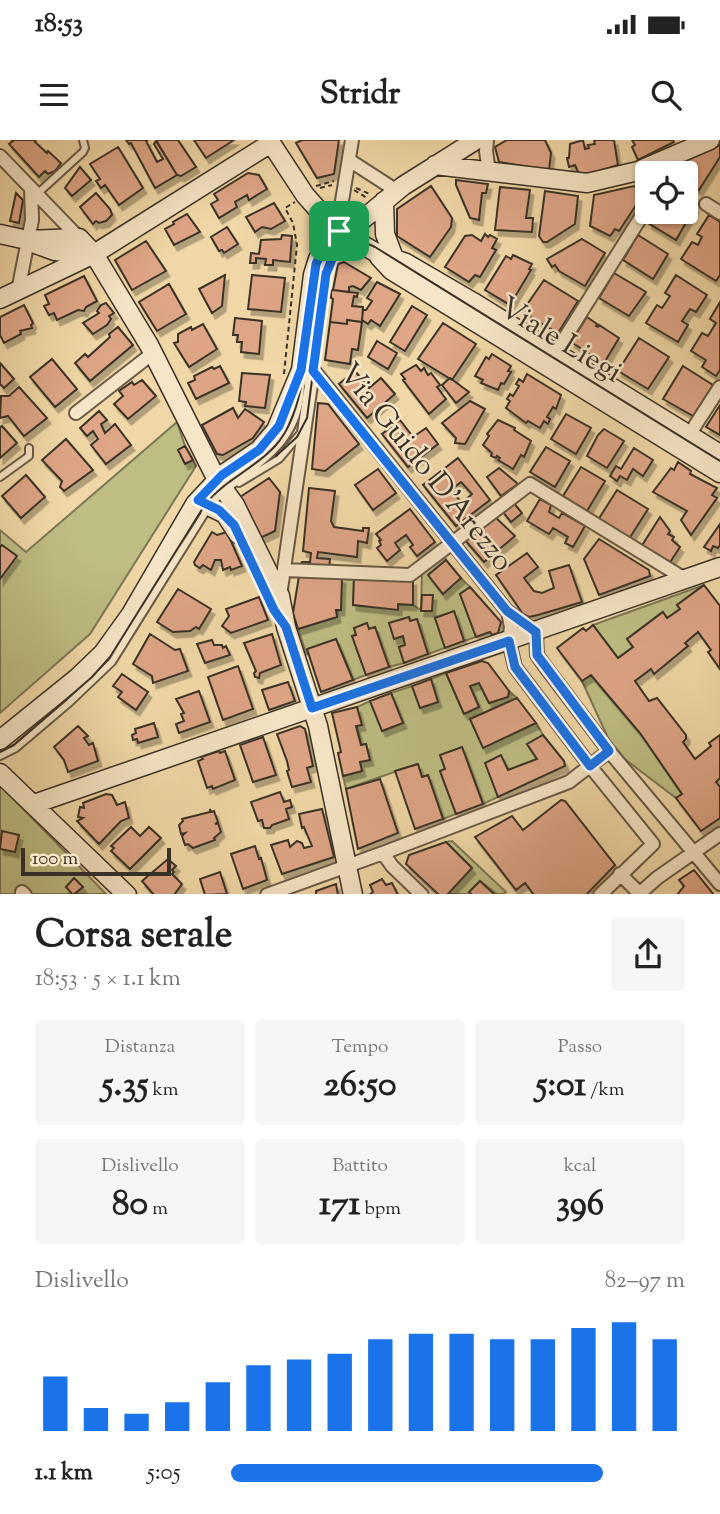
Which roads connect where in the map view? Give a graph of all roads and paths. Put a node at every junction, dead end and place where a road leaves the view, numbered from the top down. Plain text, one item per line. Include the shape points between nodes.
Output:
1 (83, 140) edge
2 (476, 140) edge
3 (487, 140) edge
4 (710, 140) edge
5 (270, 141) edge
6 (352, 143) edge
7 (0, 156) edge
8 (349, 160) junction
9 (676, 161) edge
10 (435, 165) junction
11 (489, 172) junction
12 (635, 173) edge
13 (332, 181) dead end
14 (332, 185) dead end
15 (354, 189) dead end
16 (34, 191) junction
17 (382, 193) junction
18 (293, 204) dead end
19 (706, 204) dead end
20 (720, 213) edge
21 (637, 224) edge
22 (339, 231) junction
23 (0, 234) edge
24 (79, 238) junction
25 (27, 240) junction
26 (368, 247) junction
27 (94, 254) junction
28 (394, 258) junction
29 (322, 265) junction
30 (18, 291) junction
31 (0, 299) edge
32 (556, 352) junction
33 (153, 354) junction
34 (306, 366) junction
35 (284, 375) dead end
36 (720, 387) edge
37 (76, 412) dead end
38 (305, 426) junction
39 (689, 435) junction
40 (29, 448) dead end
41 (720, 454) edge
42 (720, 464) edge
43 (720, 473) edge
44 (0, 478) edge
45 (221, 485) junction
46 (204, 503) junction
47 (451, 543) junction
48 (284, 570) junction
49 (718, 572) edge
50 (685, 579) junction
51 (280, 596) junction
52 (507, 611) junction
53 (286, 627) junction
54 (536, 632) junction
55 (510, 649) junction
56 (537, 655) junction
57 (312, 708) junction
58 (0, 740) edge
59 (609, 751) junction
60 (0, 756) edge
61 (590, 766) junction
62 (0, 773) edge
63 (34, 804) junction
64 (720, 834) edge
65 (694, 852) junction
66 (383, 853) junction
67 (348, 866) junction
68 (620, 874) junction
69 (720, 884) edge
70 (127, 894) edge
71 (267, 894) edge
72 (353, 894) edge
73 (422, 894) edge
74 (600, 894) edge
75 (639, 894) edge

1 - 16 lane via 83,152
2 - 10 street
3 - 11 street
4 - 9 street
5 - 22 street via 298,185
5 - 27 street
6 - 8 street
7 - 16 street
8 - 17 street
8 - 22 street
10 - 11 street
10 - 17 street
11 - 12 street via 578,183
13 - 14 path via 318,187
15 - 17 path
16 - 24 street
16 - 25 street
17 - 22 street via 362,220
17 - 28 street via 385,234
18 - 35 path via 285,208 297,245
19 - 20 street
21 - 32 street
22 - 26 street
22 - 29 street via 324,247
23 - 25 street
24 - 25 street
24 - 27 street
25 - 27 street via 47,250
25 - 30 street
26 - 28 street, Viale Liegi
26 - 29 lane via 341,246
26 - 42 lane, Viale Liegi
26 - 43 street, Viale Liegi via 391,270
27 - 30 street
27 - 33 street
28 - 32 street, Viale Liegi
29 - 34 street
30 - 31 street
32 - 39 street, Viale Liegi
33 - 37 street
33 - 45 street
34 - 38 street
34 - 45 street via 272,436
34 - 47 street, Via Guido D'Arezzo
36 - 39 street
38 - 45 lane via 279,459 251,477
38 - 48 street
39 - 41 street, Viale Liegi
40 - 44 lane via 29,456
45 - 46 street
45 - 51 street
46 - 53 street via 232,521
46 - 58 street via 110,645
46 - 60 lane via 112,662 27,739
47 - 48 street via 410,575
47 - 50 street via 530,484
47 - 52 street, Via Guido D'Arezzo
48 - 51 street
49 - 50 street
50 - 54 street
51 - 53 street
52 - 54 street, Via Guido D'Arezzo
52 - 55 street, Via Guido D'Arezzo
53 - 57 street
54 - 55 street
54 - 56 street
55 - 56 street via 525,648
55 - 57 street
55 - 61 street via 515,667
56 - 59 street
57 - 63 street
57 - 67 street
59 - 61 street
59 - 65 street
61 - 66 street via 569,782
61 - 68 street via 653,844
62 - 63 street
63 - 70 street
64 - 65 street
65 - 69 street
65 - 75 street
66 - 67 street
66 - 73 street
67 - 71 street
67 - 72 street
68 - 74 street
68 - 75 street

